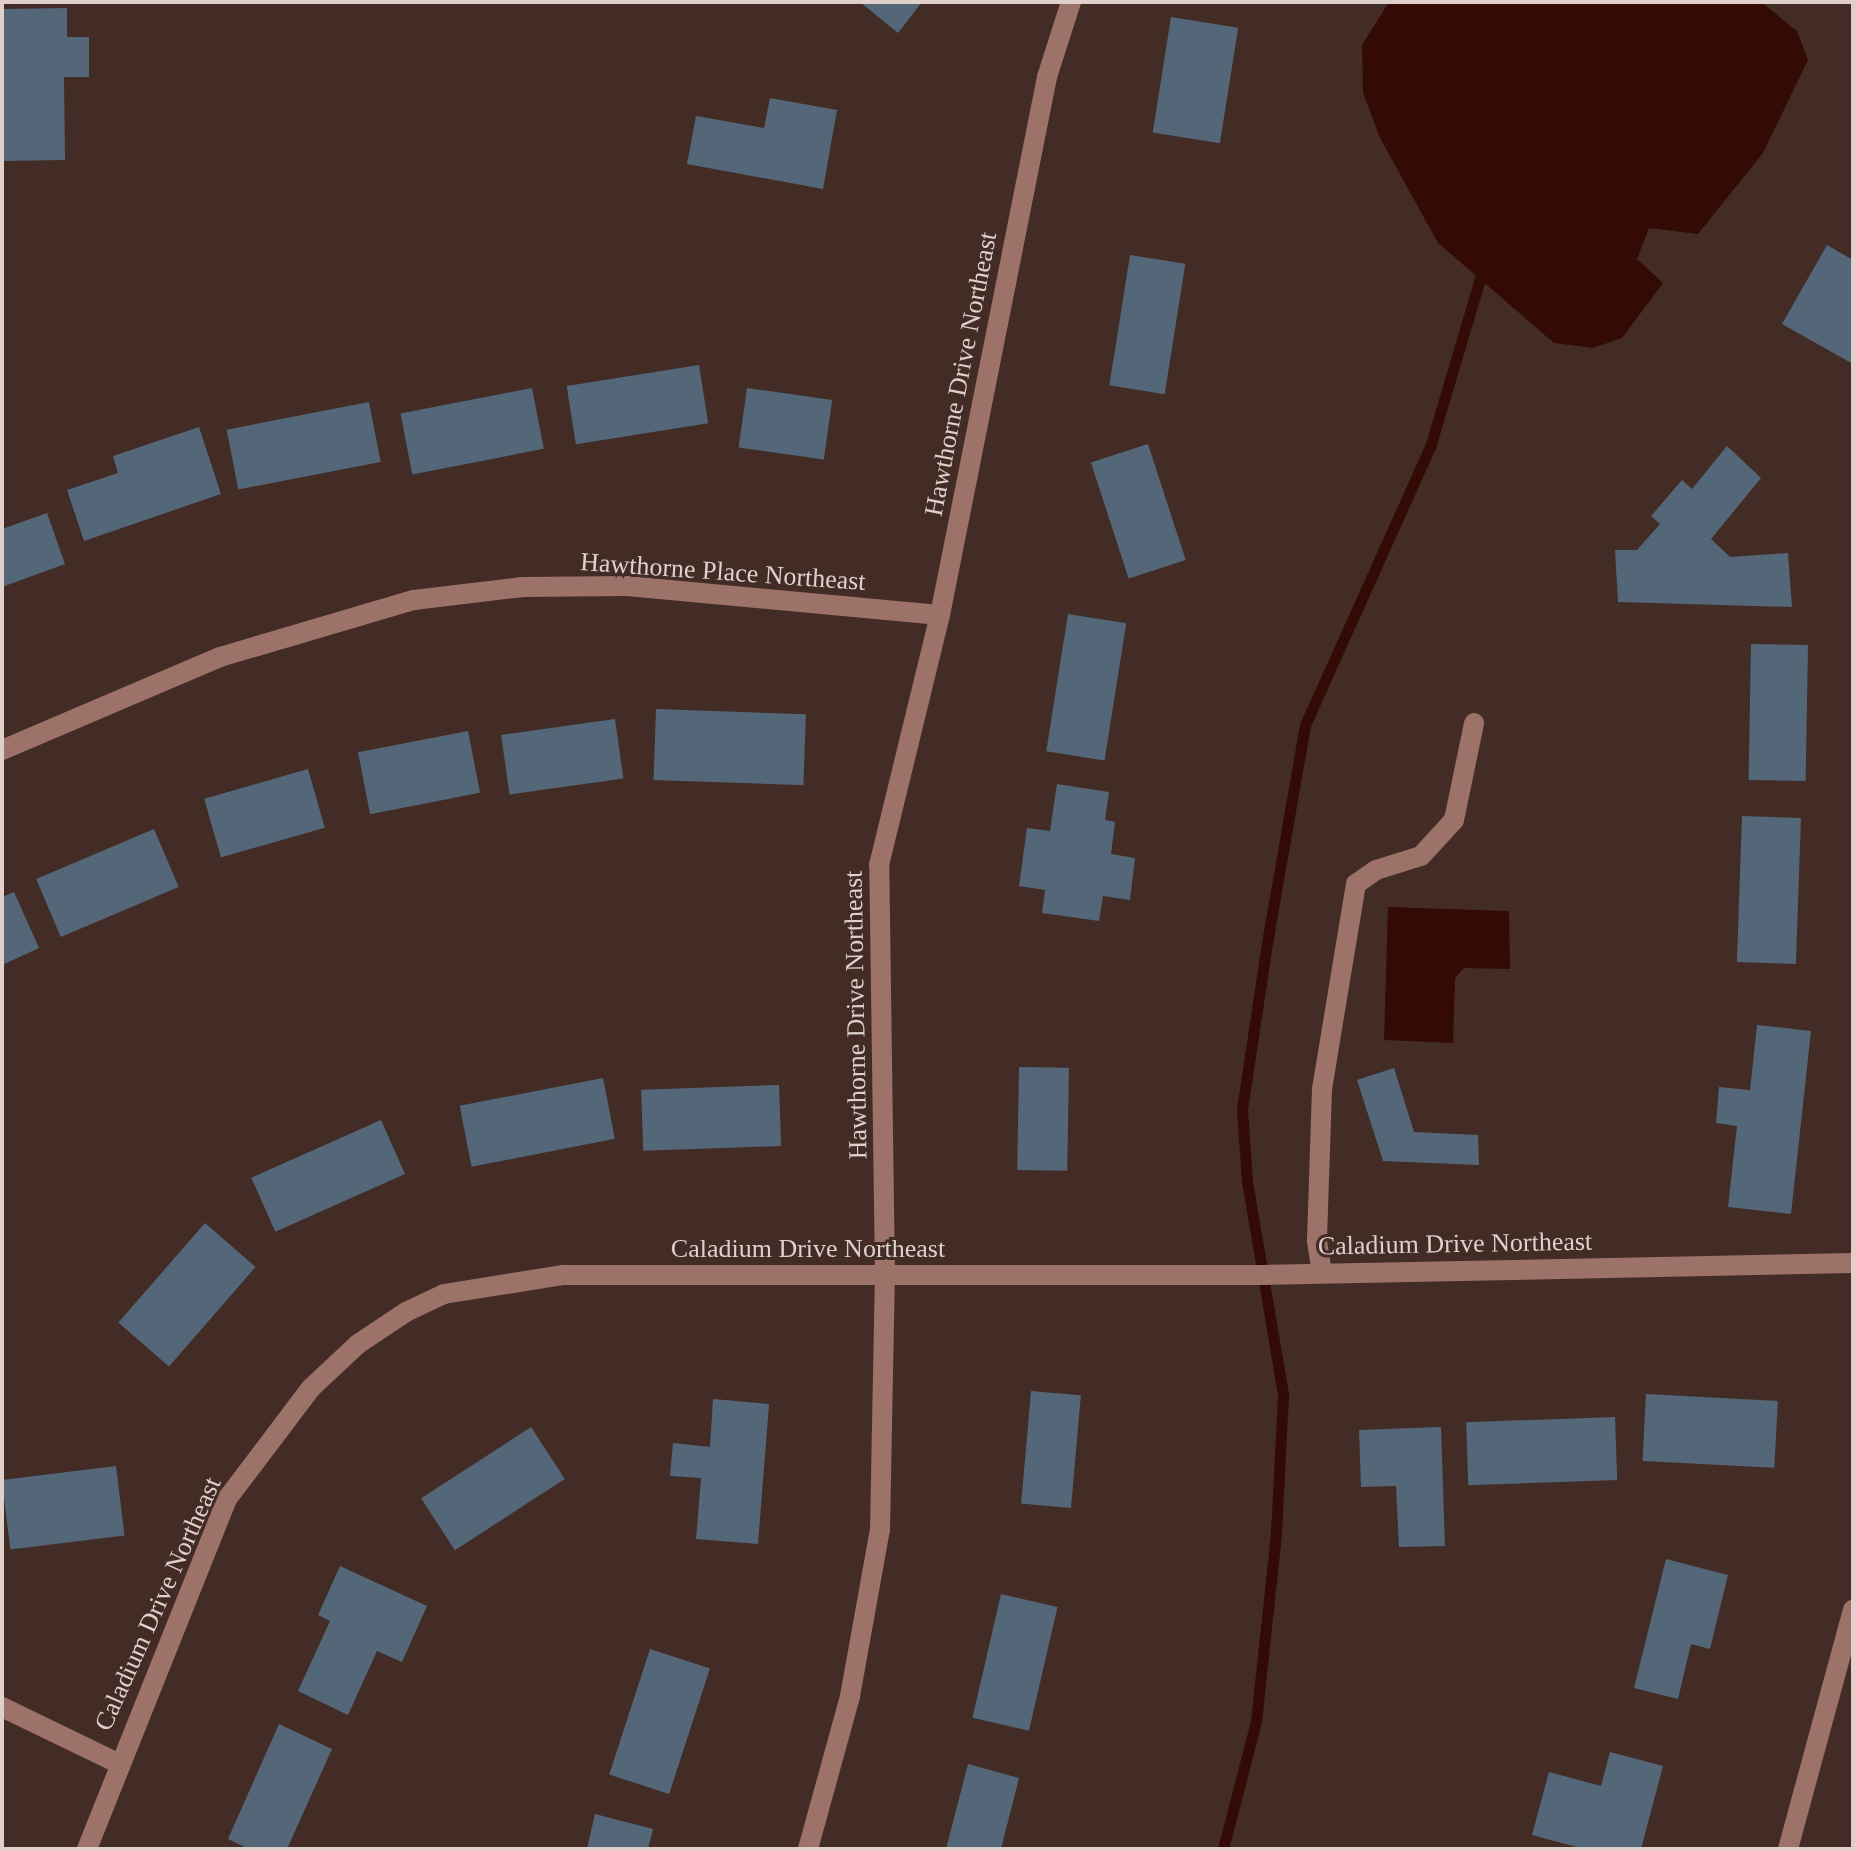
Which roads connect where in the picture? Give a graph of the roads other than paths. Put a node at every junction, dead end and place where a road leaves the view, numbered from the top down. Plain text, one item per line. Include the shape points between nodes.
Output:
1 (1071, 2) edge
2 (940, 615) junction
3 (1474, 723) dead end
4 (2, 750) edge
5 (1853, 1263) edge
6 (1322, 1273) junction
7 (885, 1276) junction
8 (1853, 1610) edge
9 (2, 1707) edge
10 (118, 1763) junction
11 (87, 1849) edge
12 (808, 1849) edge
13 (1788, 1849) edge

1 - 2 street, Hawthorne Drive Northeast via 1047,77
2 - 4 street, Hawthorne Place Northeast via 627,586 523,587 414,600 220,657
2 - 7 street, Hawthorne Drive Northeast via 879,865
3 - 6 street via 1454,820 1421,856 1376,870 1356,884 1322,1089 1317,1240
5 - 6 street, Caladium Drive Northeast
6 - 7 street, Caladium Drive Northeast
7 - 10 street, Caladium Drive Northeast via 563,1275 444,1294 406,1312 358,1344 311,1388 227,1499
7 - 12 street, Hawthorne Drive Northeast via 880,1530 850,1696
8 - 13 street
9 - 10 street
10 - 11 street, Caladium Drive Northeast

